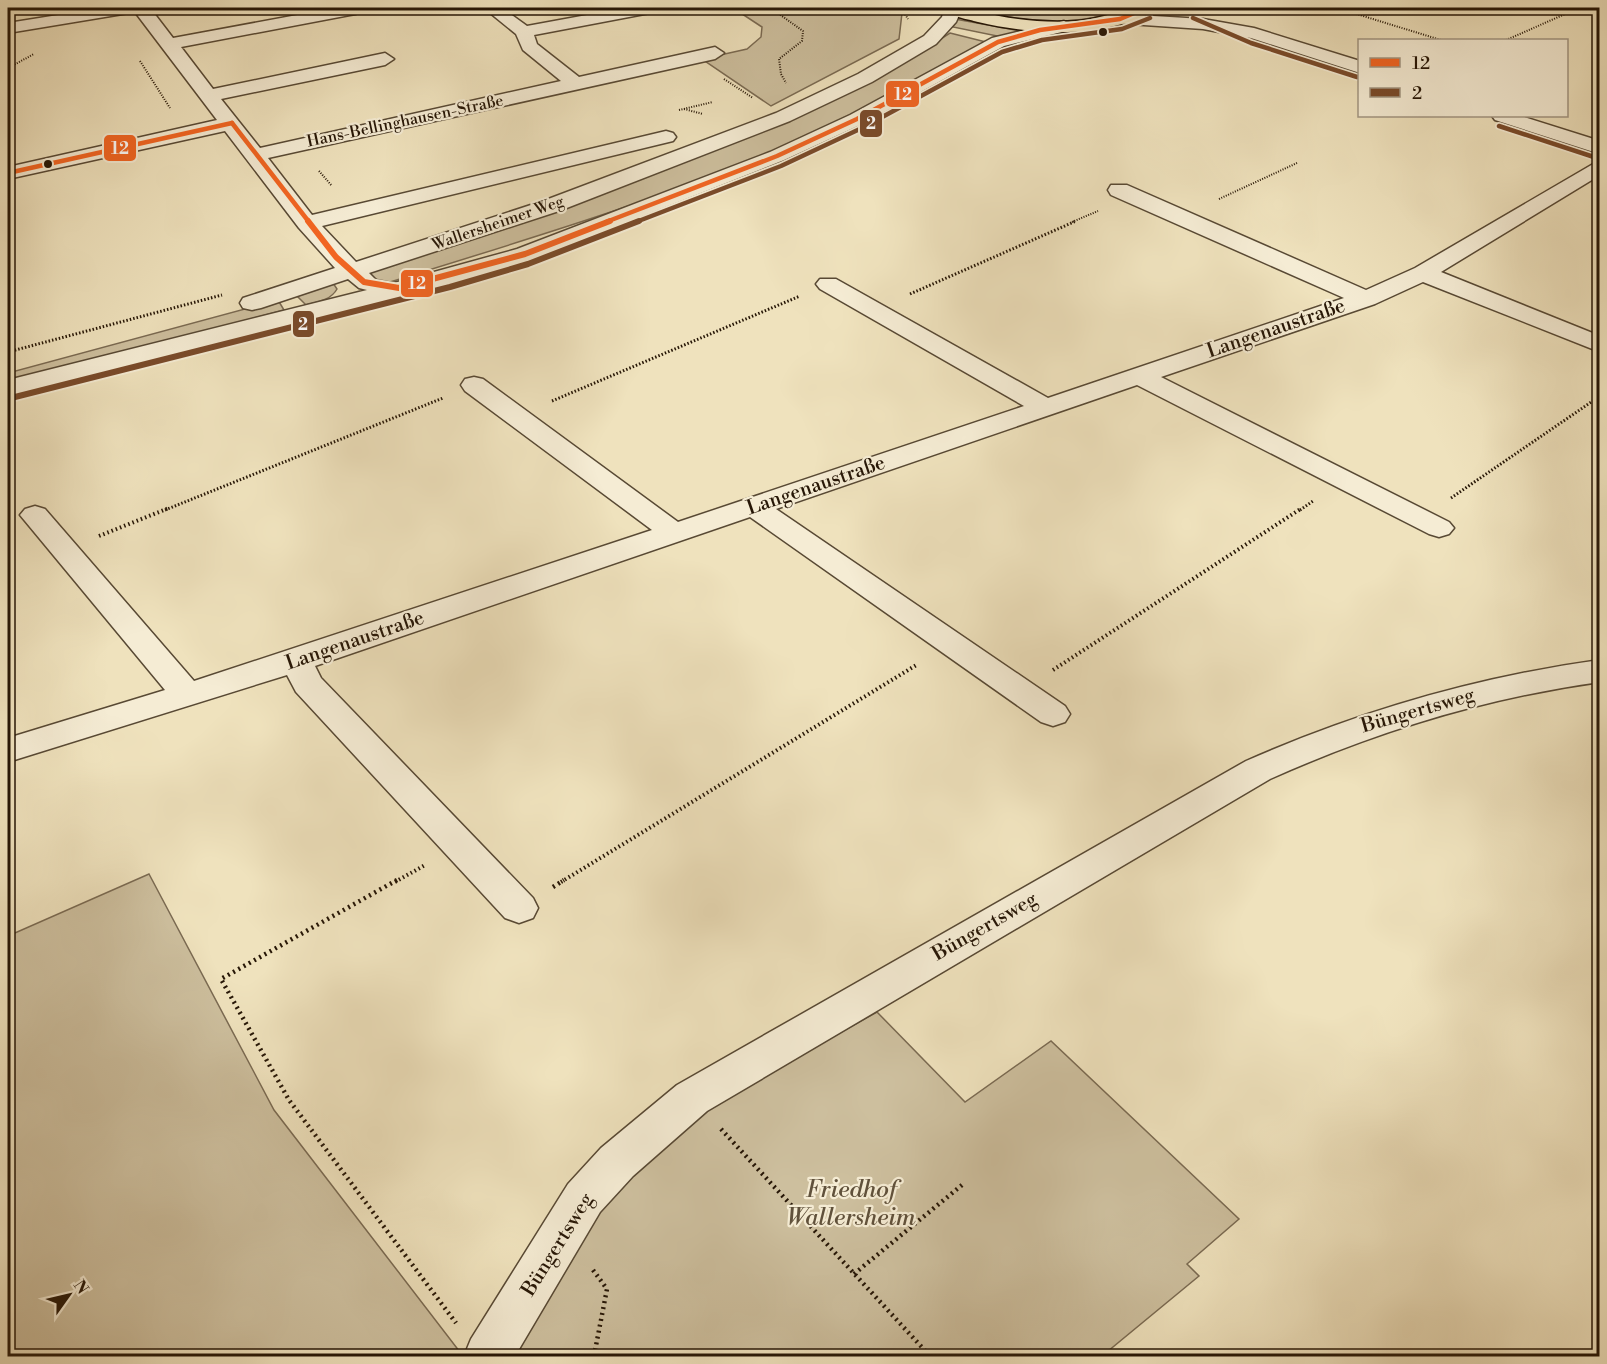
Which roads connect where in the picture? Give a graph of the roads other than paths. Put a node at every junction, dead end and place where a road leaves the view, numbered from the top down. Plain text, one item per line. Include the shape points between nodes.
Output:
1 (132, 8) edge
2 (141, 8) edge
3 (492, 8) edge
4 (650, 8) edge
5 (953, 8) edge
6 (1146, 8) edge
7 (1197, 8) edge
8 (350, 10) dead end
9 (1120, 19) junction
10 (1064, 26) junction
11 (8, 28) edge
12 (524, 32) junction
13 (1254, 33) junction
14 (170, 44) junction
15 (715, 52) dead end
16 (385, 59) dead end
17 (1358, 67) edge
18 (576, 84) junction
19 (210, 95) junction
20 (1505, 117) edge
21 (232, 123) junction
22 (666, 137) dead end
23 (1599, 148) edge
24 (255, 155) junction
25 (1599, 166) edge
26 (8, 173) edge
27 (1119, 190) dead end
28 (307, 223) junction
29 (353, 271) junction
30 (1423, 273) junction
31 (828, 284) road end
32 (399, 288) junction
33 (1366, 299) junction
34 (1599, 345) edge
35 (8, 369) edge
36 (1137, 375) junction
37 (474, 385) road end
38 (8, 388) edge
39 (1045, 407) junction
40 (754, 507) junction
41 (35, 515) dead end
42 (1430, 523) road end
43 (674, 533) junction
44 (296, 661) junction
45 (1599, 671) edge
46 (188, 695) junction
47 (1053, 714) dead end
48 (8, 750) edge
49 (519, 908) road end
50 (488, 1356) edge

1 - 11 street
2 - 14 street
3 - 12 street
4 - 12 street
5 - 10 main road, Wallersheimer Weg via 1002,22
5 - 29 street, Wallersheimer Weg via 950,18 930,40 865,78 783,117 551,206
6 - 9 main road, Wallersheimer Weg
7 - 13 street
8 - 14 street
9 - 10 main road, Wallersheimer Weg
9 - 13 street via 1203,24
10 - 32 street, Wallersheimer Weg via 998,42 866,114 777,156 525,254
12 - 18 street via 529,46
13 - 17 street
14 - 19 street
15 - 18 street, Hans-Bellinghausen-Straße
16 - 19 street
18 - 24 street, Hans-Bellinghausen-Straße
19 - 21 street
20 - 23 street
21 - 24 street
21 - 26 street
22 - 28 street
24 - 28 street
25 - 30 street, Langenaustraße
27 - 33 street
28 - 29 street
29 - 32 street via 364,282
29 - 35 street, Wallersheimer Weg
30 - 33 street, Langenaustraße
30 - 34 street
31 - 39 street
32 - 38 street, Wallersheimer Weg
33 - 36 street, Langenaustraße
36 - 39 street, Langenaustraße
36 - 42 street
37 - 43 street
39 - 40 street, Langenaustraße
40 - 43 street, Langenaustraße
40 - 47 street
41 - 46 street
43 - 44 street, Langenaustraße
44 - 46 street, Langenaustraße
44 - 49 street via 308,684
45 - 50 street, Büngertsweg via 1463,698 1378,722 1258,770 692,1098 617,1162 584,1198
46 - 48 street, Langenaustraße

